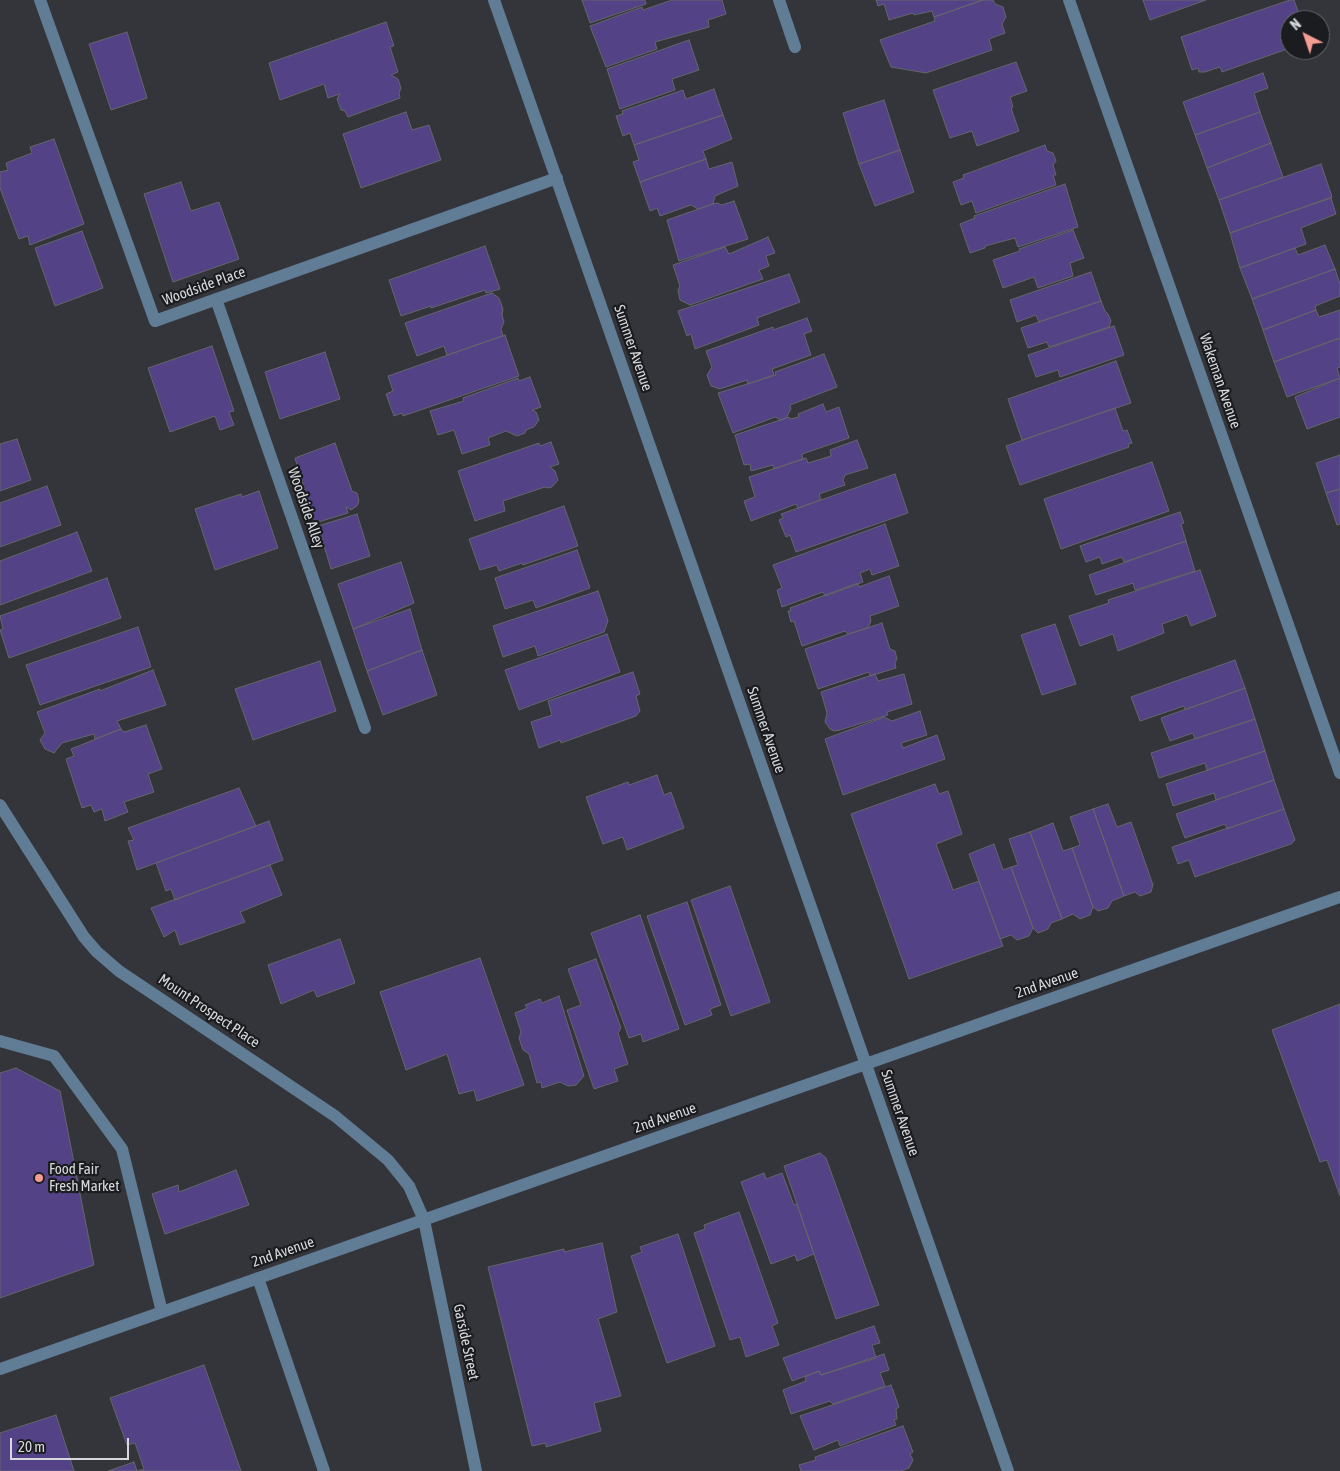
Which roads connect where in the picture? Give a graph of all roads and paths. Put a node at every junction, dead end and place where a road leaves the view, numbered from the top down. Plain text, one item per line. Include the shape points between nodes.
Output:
1 (40, 0) edge
2 (494, 0) edge
3 (779, 0) edge
4 (1069, 0) edge
5 (795, 47) dead end
6 (557, 178) junction
7 (216, 299) junction
8 (365, 728) dead end
9 (1340, 773) edge
10 (0, 805) edge
11 (1340, 897) edge
12 (0, 1040) edge
13 (865, 1064) junction
14 (424, 1220) junction
15 (258, 1278) junction
16 (162, 1312) junction
17 (0, 1369) edge
18 (324, 1471) edge
19 (476, 1471) edge
20 (1008, 1471) edge

1 - 7 street, Woodside Place via 155,321
2 - 6 street, Summer Avenue
3 - 5 street
4 - 9 street, Wakeman Avenue
6 - 7 street, Woodside Place
6 - 13 street, Summer Avenue
7 - 8 street, Woodside Alley
10 - 14 street, Mount Prospect Place via 97,952 119,971 364,1138 409,1186
11 - 13 street, 2nd Avenue
12 - 16 street via 54,1056 122,1149
13 - 14 street, 2nd Avenue
13 - 20 street, Summer Avenue
14 - 15 street, 2nd Avenue
14 - 19 street, Garside Street
15 - 16 street, 2nd Avenue
15 - 18 street
16 - 17 street, 2nd Avenue

